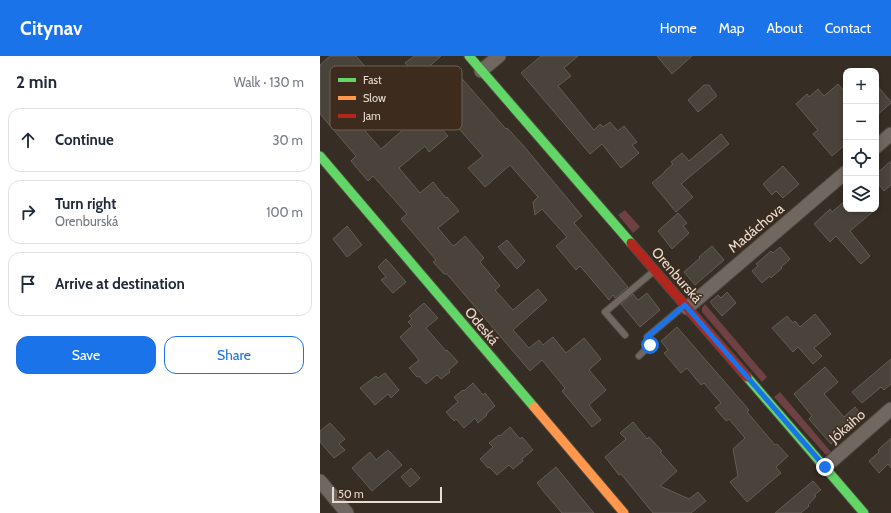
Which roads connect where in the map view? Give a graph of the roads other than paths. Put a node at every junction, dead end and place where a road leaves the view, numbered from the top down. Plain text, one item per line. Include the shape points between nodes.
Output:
1 (469, 56) edge
2 (499, 56) edge
3 (481, 71) junction
4 (891, 134) edge
5 (879, 144) edge
6 (320, 156) edge
7 (843, 175) edge
8 (655, 270) junction
9 (686, 306) junction
10 (625, 335) dead end
11 (639, 356) dead end
12 (891, 409) edge
13 (825, 467) junction
14 (320, 480) edge
15 (347, 513) edge
16 (624, 513) edge
17 (864, 513) edge

1 - 3 street, Orenburská
2 - 3 street
3 - 8 street, Orenburská
4 - 5 street
6 - 16 street, Odeská
7 - 9 street, Madáchova
8 - 9 street, Orenburská
8 - 10 lane via 605,312
9 - 11 lane via 647,337 650,345
9 - 13 street, Orenburská
12 - 13 street, Jókaiho
13 - 17 street, Orenburská
14 - 15 street

